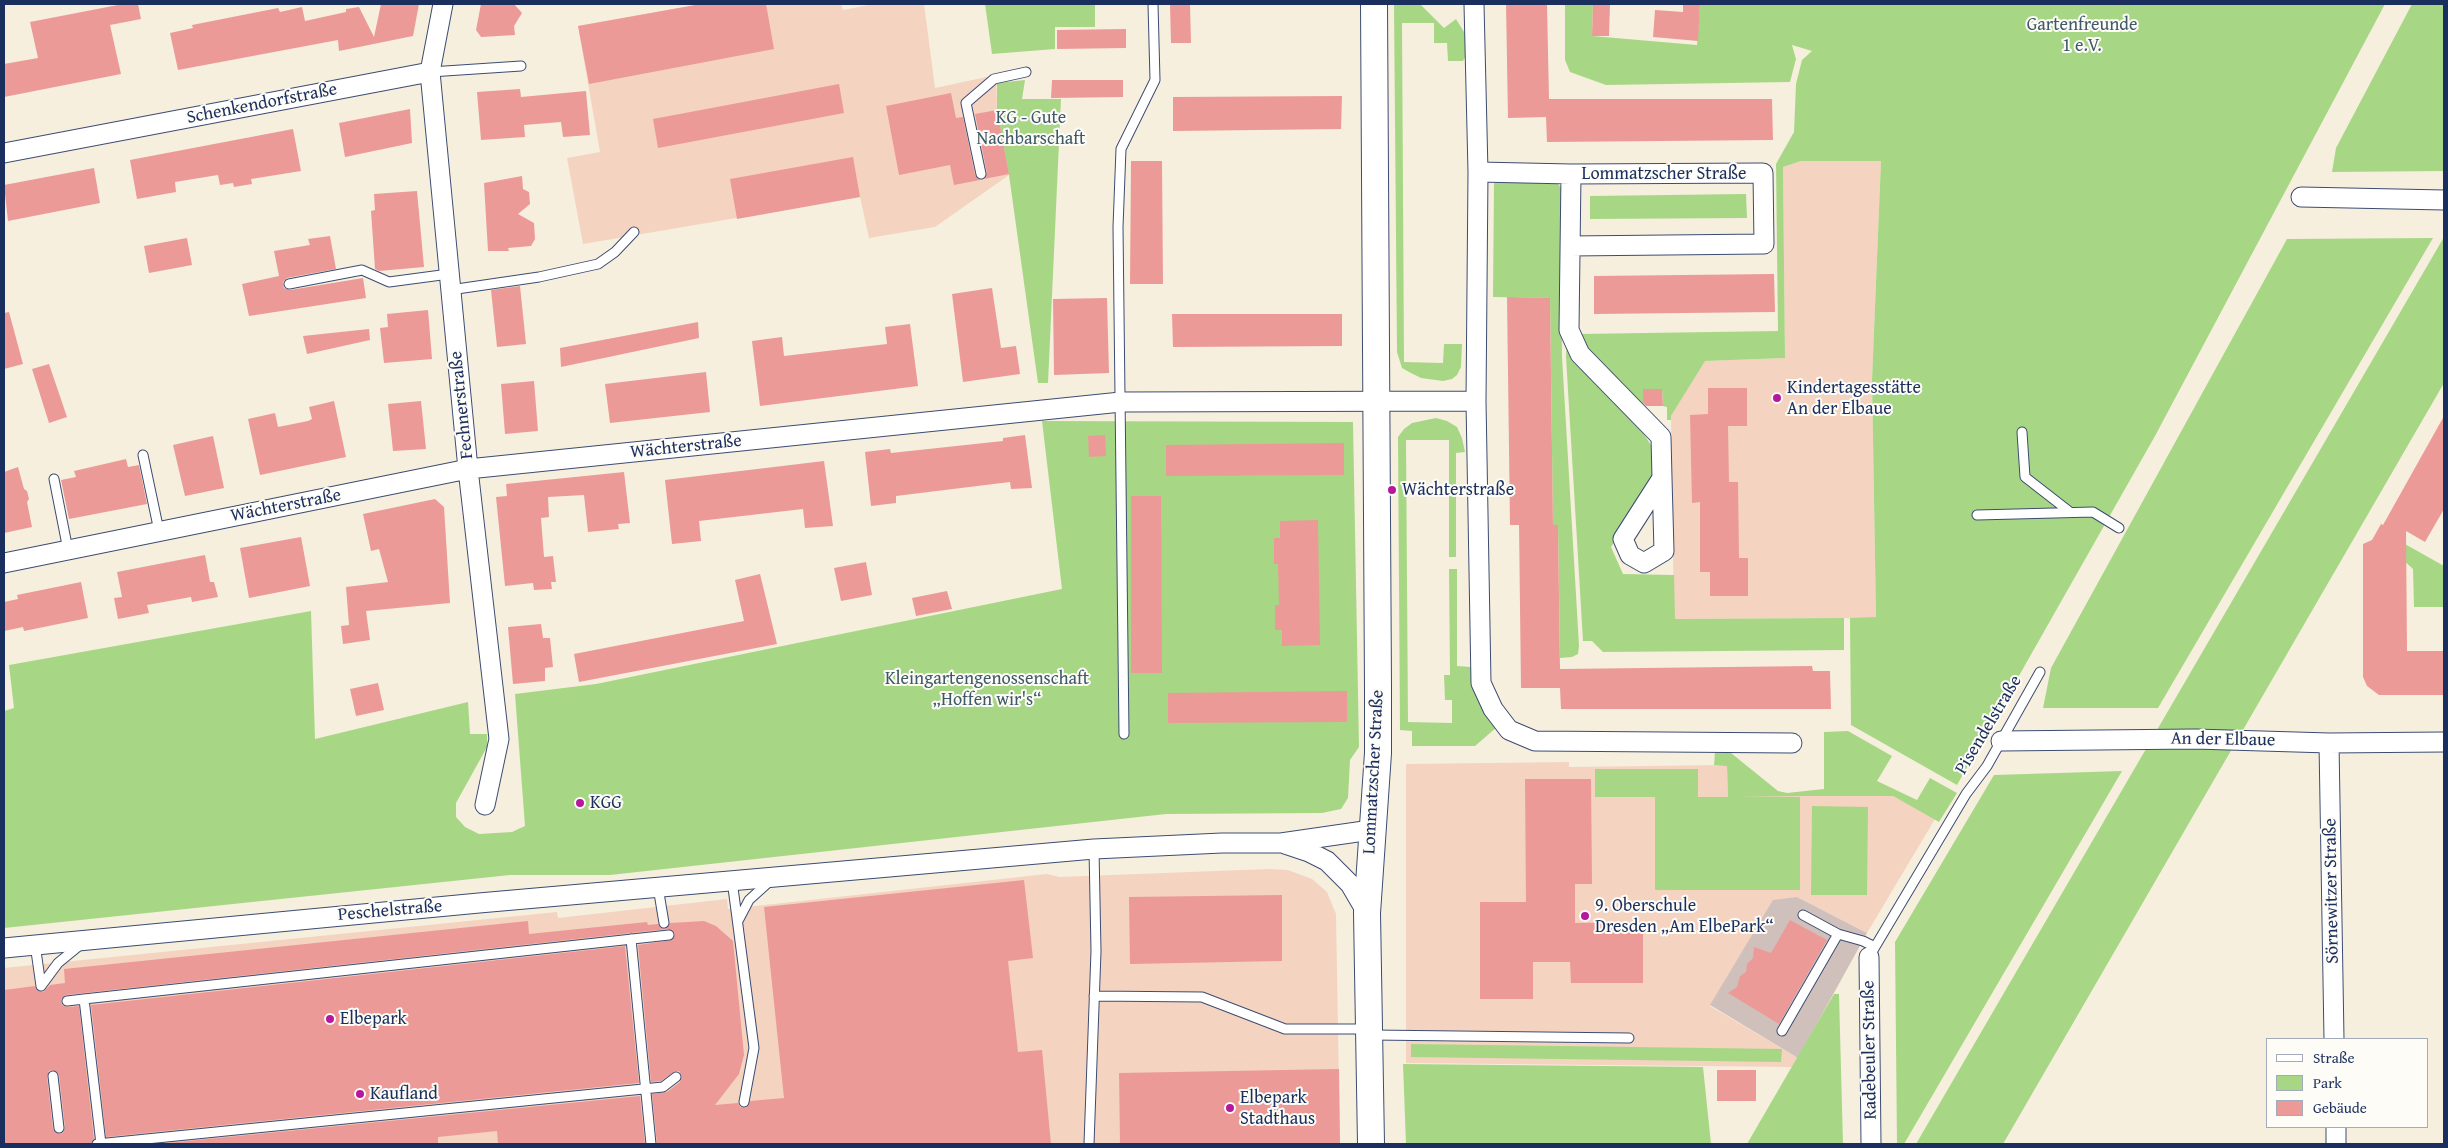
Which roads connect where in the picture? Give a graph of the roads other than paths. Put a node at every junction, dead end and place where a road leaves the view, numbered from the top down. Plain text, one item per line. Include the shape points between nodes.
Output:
1 (442, 4) edge
2 (1153, 4) edge
3 (1374, 4) edge
4 (1474, 4) edge
5 (521, 66) dead end
6 (430, 72) junction
7 (1026, 72) dead end
8 (4, 153) edge
9 (1478, 172) junction
10 (981, 174) dead end
11 (1571, 174) junction
12 (2301, 197) dead end
13 (2444, 200) edge
14 (634, 232) dead end
15 (1570, 246) junction
16 (450, 282) junction
17 (289, 284) dead end
18 (1376, 400) junction
19 (1476, 401) junction
20 (1121, 402) junction
21 (2022, 432) dead end
22 (143, 455) dead end
23 (468, 470) junction
24 (1662, 478) dead end
25 (54, 479) dead end
26 (2070, 512) junction
27 (1977, 515) dead end
28 (2119, 528) dead end
29 (160, 531) junction
30 (68, 550) junction
31 (4, 563) edge
32 (2040, 672) dead end
33 (1124, 734) dead end
34 (2001, 741) junction
35 (2444, 742) edge
36 (2329, 743) junction
37 (1792, 744) dead end
38 (485, 805) dead end
39 (1372, 830) junction
40 (1281, 843) junction
41 (1094, 849) junction
42 (776, 876) junction
43 (732, 880) junction
44 (658, 887) junction
45 (1367, 913) junction
46 (1803, 915) dead end
47 (738, 921) junction
48 (664, 923) dead end
49 (1838, 934) junction
50 (669, 935) dead end
51 (631, 939) junction
52 (88, 940) junction
53 (35, 944) junction
54 (4, 948) edge
55 (1872, 952) junction
56 (1094, 996) junction
57 (84, 999) junction
58 (68, 1001) dead end
59 (1782, 1031) dead end
60 (1369, 1032) junction
61 (1629, 1038) dead end
62 (2334, 1038) edge
63 (53, 1076) dead end
64 (676, 1077) dead end
65 (645, 1089) junction
66 (744, 1102) dead end
67 (59, 1128) dead end
68 (2336, 1128) edge
69 (100, 1144) edge
70 (651, 1144) edge
71 (1089, 1144) edge
72 (1371, 1144) edge
73 (1871, 1144) edge
74 (2336, 1144) edge

1 - 6 street, Fechnerstraße
2 - 20 lane via 1155,80 1121,150 1118,227
3 - 18 main road, Lommatzscher Straße
4 - 9 street
5 - 6 lane, Schenkendorfstraße
6 - 8 street, Schenkendorfstraße
6 - 16 street, Fechnerstraße
7 - 10 lane via 994,79 966,103
9 - 11 street, Lommatzscher Straße
9 - 19 street
11 - 15 street, Lommatzscher Straße
11 - 15 street, Lommatzscher Straße via 1763,173 1764,244
12 - 13 street
14 - 16 lane via 598,264 539,276
15 - 24 street, Lommatzscher Straße via 1569,330 1580,354 1661,436
16 - 17 lane via 389,282 362,270
16 - 23 street, Fechnerstraße
18 - 19 street
18 - 20 street, Wächterstraße
18 - 39 main road, Lommatzscher Straße via 1378,734
19 - 37 street via 1481,683 1493,709 1508,730 1535,741
20 - 23 street, Wächterstraße
20 - 33 lane
21 - 26 lane via 2025,477
22 - 29 lane
23 - 29 street, Wächterstraße
23 - 38 street, Fechnerstraße via 499,739
25 - 30 lane
26 - 27 lane
26 - 28 lane via 2093,512
29 - 30 street, Wächterstraße
30 - 31 street, Wächterstraße
32 - 34 lane, Pisendelstraße
34 - 36 street, An der Elbaue via 2195,739
34 - 55 lane, Pisendelstraße
35 - 36 street, An der Elbaue
36 - 62 street, Sörnewitzer Straße
39 - 40 street
39 - 45 main road, Lommatzscher Straße
40 - 41 street, Peschelstraße
40 - 45 street via 1327,861 1350,884
41 - 42 street, Peschelstraße
41 - 56 lane
42 - 43 street, Peschelstraße
42 - 47 lane via 749,900
43 - 44 street, Peschelstraße
43 - 47 lane
44 - 48 lane
44 - 52 street, Peschelstraße
45 - 60 main road, Lommatzscher Straße
46 - 49 lane
47 - 66 lane via 754,1048
49 - 55 lane via 1863,941
49 - 59 lane
50 - 51 lane
51 - 57 lane
51 - 65 lane
52 - 53 street, Peschelstraße
52 - 53 lane via 69,952 41,986
53 - 54 street, Peschelstraße
55 - 73 street, Radebeuler Straße
56 - 60 lane via 1202,997 1286,1029
56 - 71 lane
57 - 58 lane
57 - 69 lane
60 - 61 lane
60 - 72 main road, Lommatzscher Straße
63 - 67 lane
64 - 65 lane via 663,1087
65 - 69 lane
65 - 70 lane
68 - 74 street

